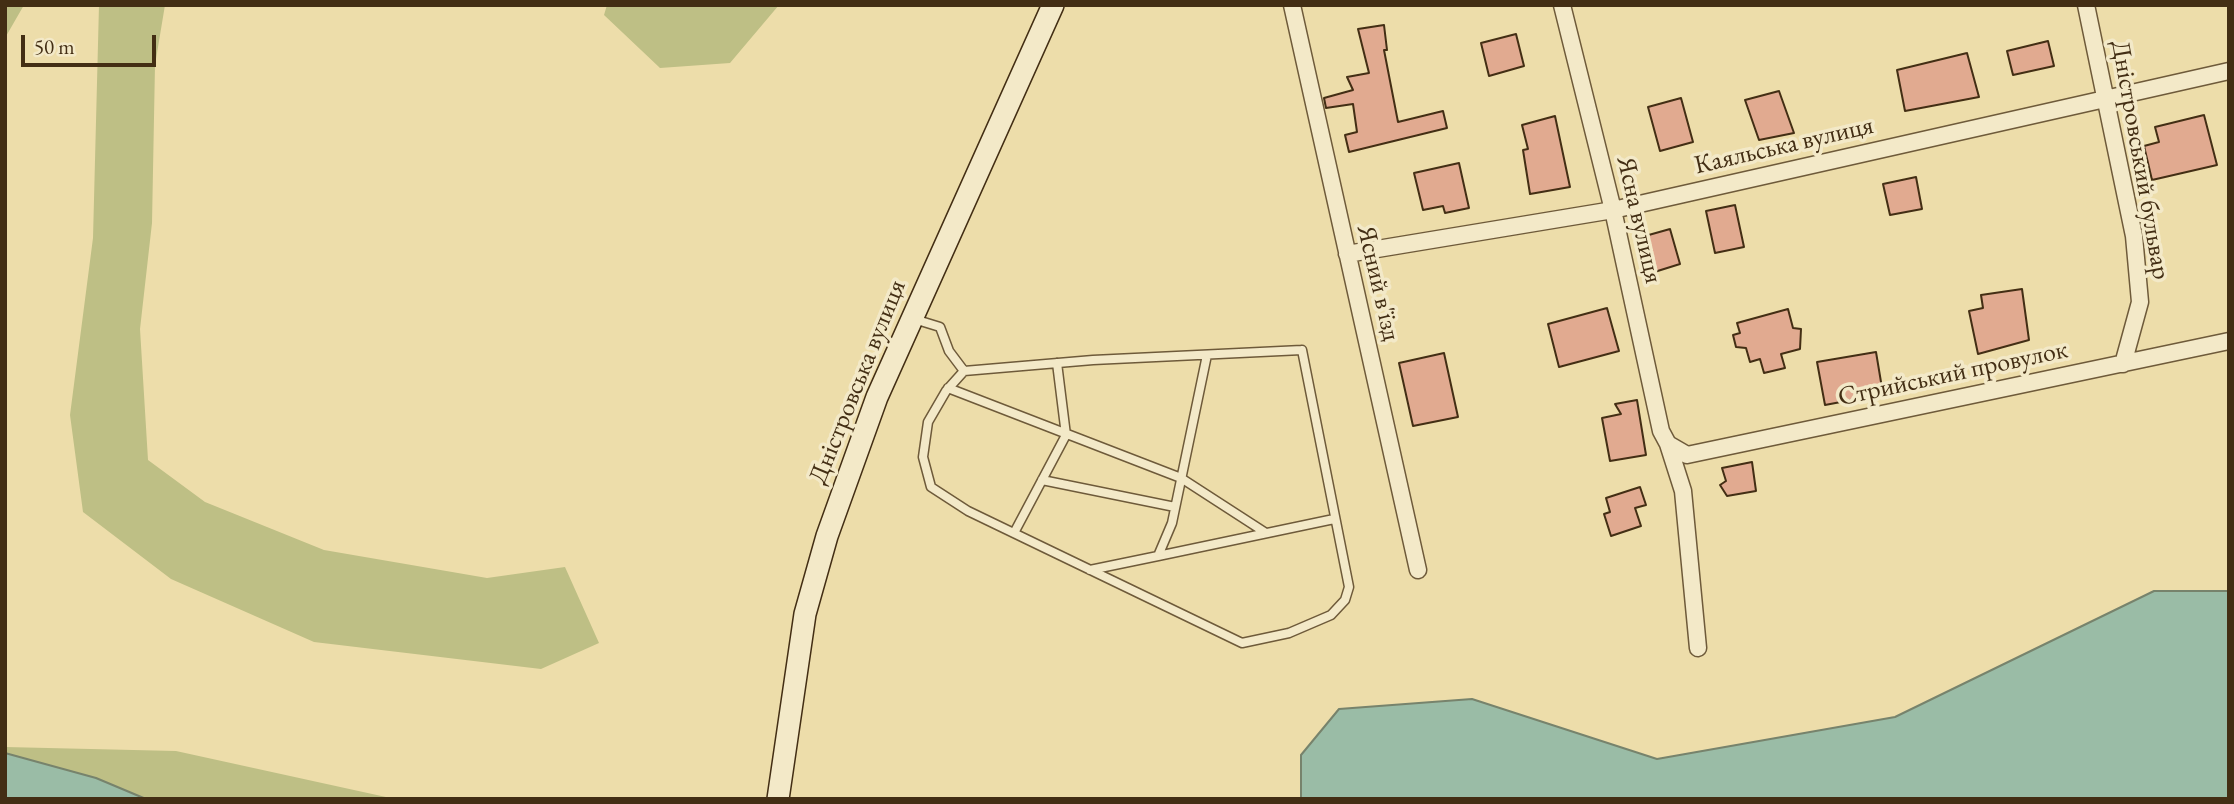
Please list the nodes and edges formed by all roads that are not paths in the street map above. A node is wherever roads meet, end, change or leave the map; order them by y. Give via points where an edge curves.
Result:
1 (1053, 5) edge
2 (1292, 5) edge
3 (1562, 5) edge
4 (2086, 5) edge
5 (2229, 71) edge
6 (2107, 97) junction
7 (1613, 210) junction
8 (1347, 254) junction
9 (913, 318) junction
10 (2229, 341) edge
11 (1207, 355) junction
12 (1057, 363) junction
13 (2123, 364) junction
14 (964, 371) junction
15 (948, 388) junction
16 (1066, 435) junction
17 (1668, 444) junction
18 (1181, 478) junction
19 (1042, 480) junction
20 (1175, 507) junction
21 (1334, 519) junction
22 (1266, 533) junction
23 (1014, 534) junction
24 (1158, 555) junction
25 (1089, 570) junction
26 (1418, 570) dead end
27 (1698, 648) dead end
28 (778, 799) edge

1 - 9 street, Дністровська вулиця
2 - 8 street, Ясний в'їзд
3 - 7 street, Ясна вулиця
4 - 6 street, Дністровський бульвар
5 - 6 street, Каяльська вулиця
6 - 7 street, Каяльська вулиця
6 - 13 street, Дністровський бульвар via 2134,236 2140,302
7 - 8 street, Каяльська вулиця
7 - 17 street, Ясна вулиця via 1661,431
8 - 26 street, Ясний в'їзд
9 - 14 lane via 940,327 949,351
9 - 28 street, Дністровська вулиця via 877,397 827,536 805,614
10 - 13 street, Стрийський провулок
11 - 12 lane
11 - 18 lane
11 - 21 lane via 1302,349
12 - 14 lane
12 - 16 lane
13 - 17 street, Стрийський провулок via 1686,455
14 - 15 lane
15 - 16 lane
15 - 23 lane via 928,422 923,457 931,487
16 - 18 lane
16 - 19 lane
17 - 27 street, Ясна вулиця via 1683,491
18 - 20 lane
18 - 22 lane
19 - 20 lane
19 - 23 lane
20 - 24 lane
21 - 22 lane
21 - 25 lane via 1349,587 1345,600 1331,615 1289,633 1242,643
22 - 24 lane
23 - 25 lane
24 - 25 lane

